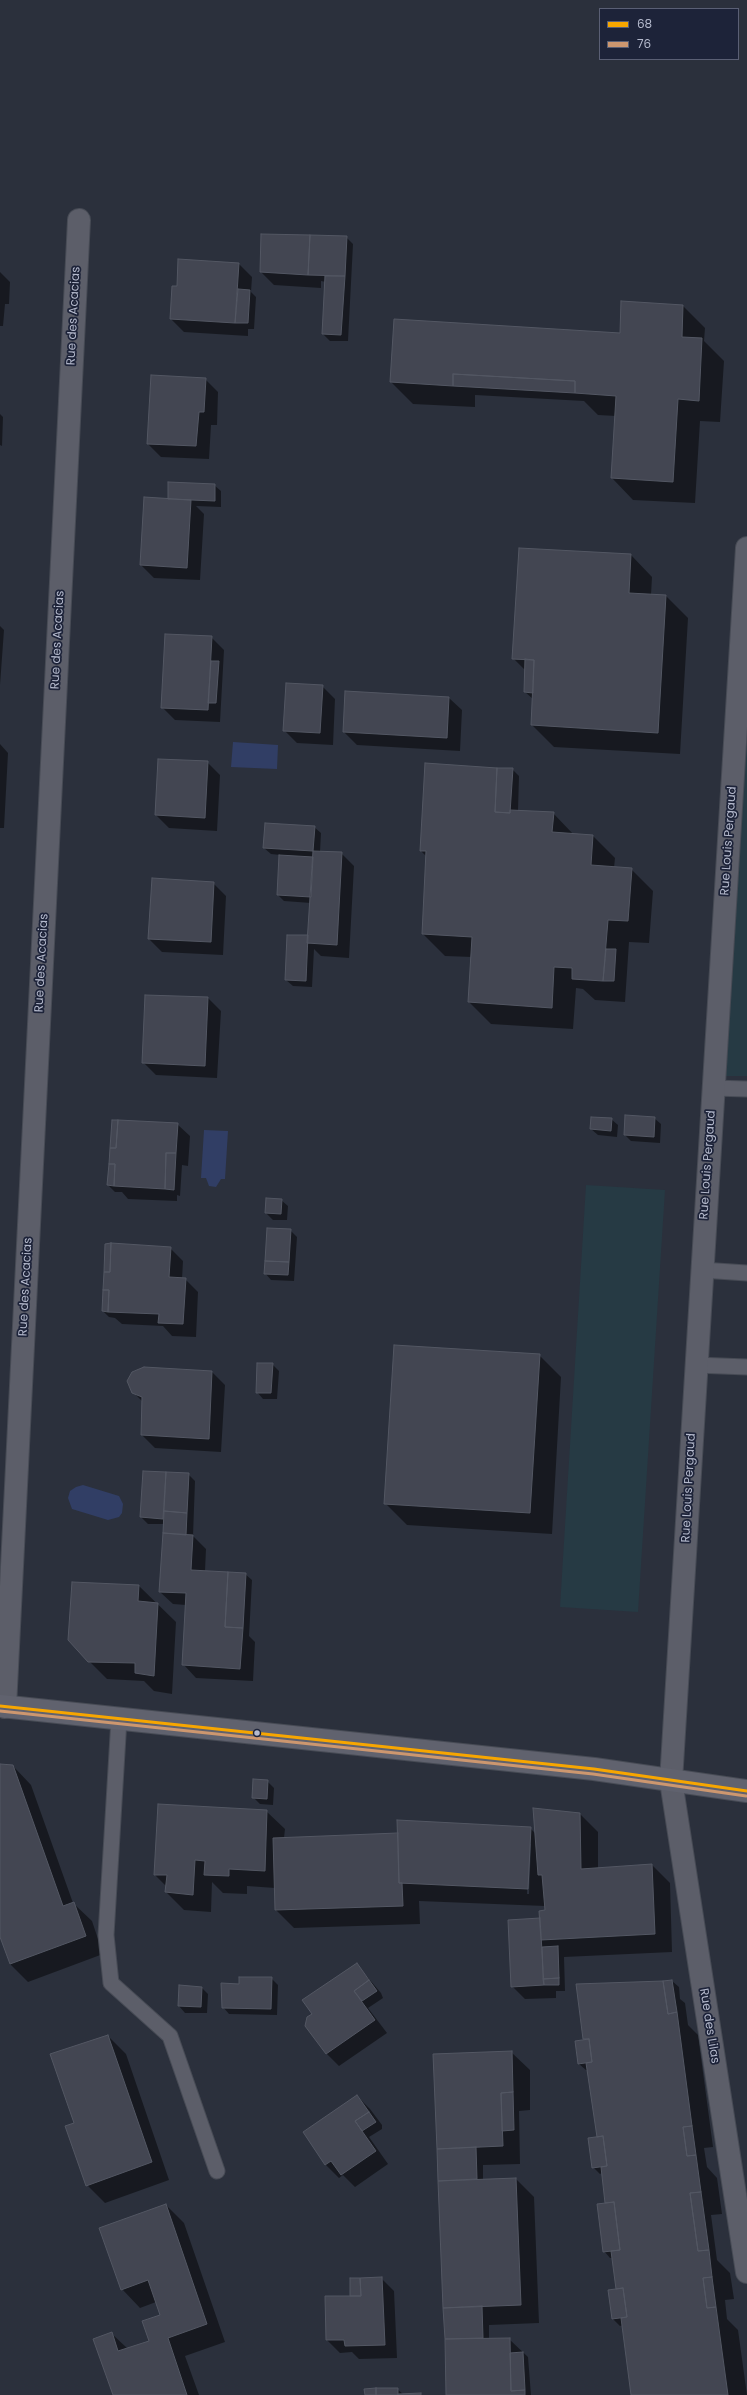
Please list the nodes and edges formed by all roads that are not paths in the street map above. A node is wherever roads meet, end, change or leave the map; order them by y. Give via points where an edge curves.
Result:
1 (80, 220) dead end
2 (747, 548) edge
3 (713, 1088) junction
4 (747, 1090) edge
5 (702, 1270) junction
6 (747, 1273) edge
7 (696, 1364) junction
8 (747, 1367) edge
9 (2, 1706) edge
10 (119, 1719) junction
11 (672, 1781) junction
12 (747, 1791) edge
13 (217, 2170) dead end
14 (747, 2272) edge

1 - 9 street, Rue des Acacias
2 - 3 street, Rue Louis Pergaud
3 - 4 lane
3 - 5 street, Rue Louis Pergaud
5 - 6 lane
5 - 7 street, Rue Louis Pergaud
7 - 8 lane
7 - 11 street, Rue Louis Pergaud
9 - 10 street
10 - 11 street via 594,1770
10 - 13 lane via 106,1935 111,1983 170,2036
11 - 12 street
11 - 14 street, Rue des Lilas

